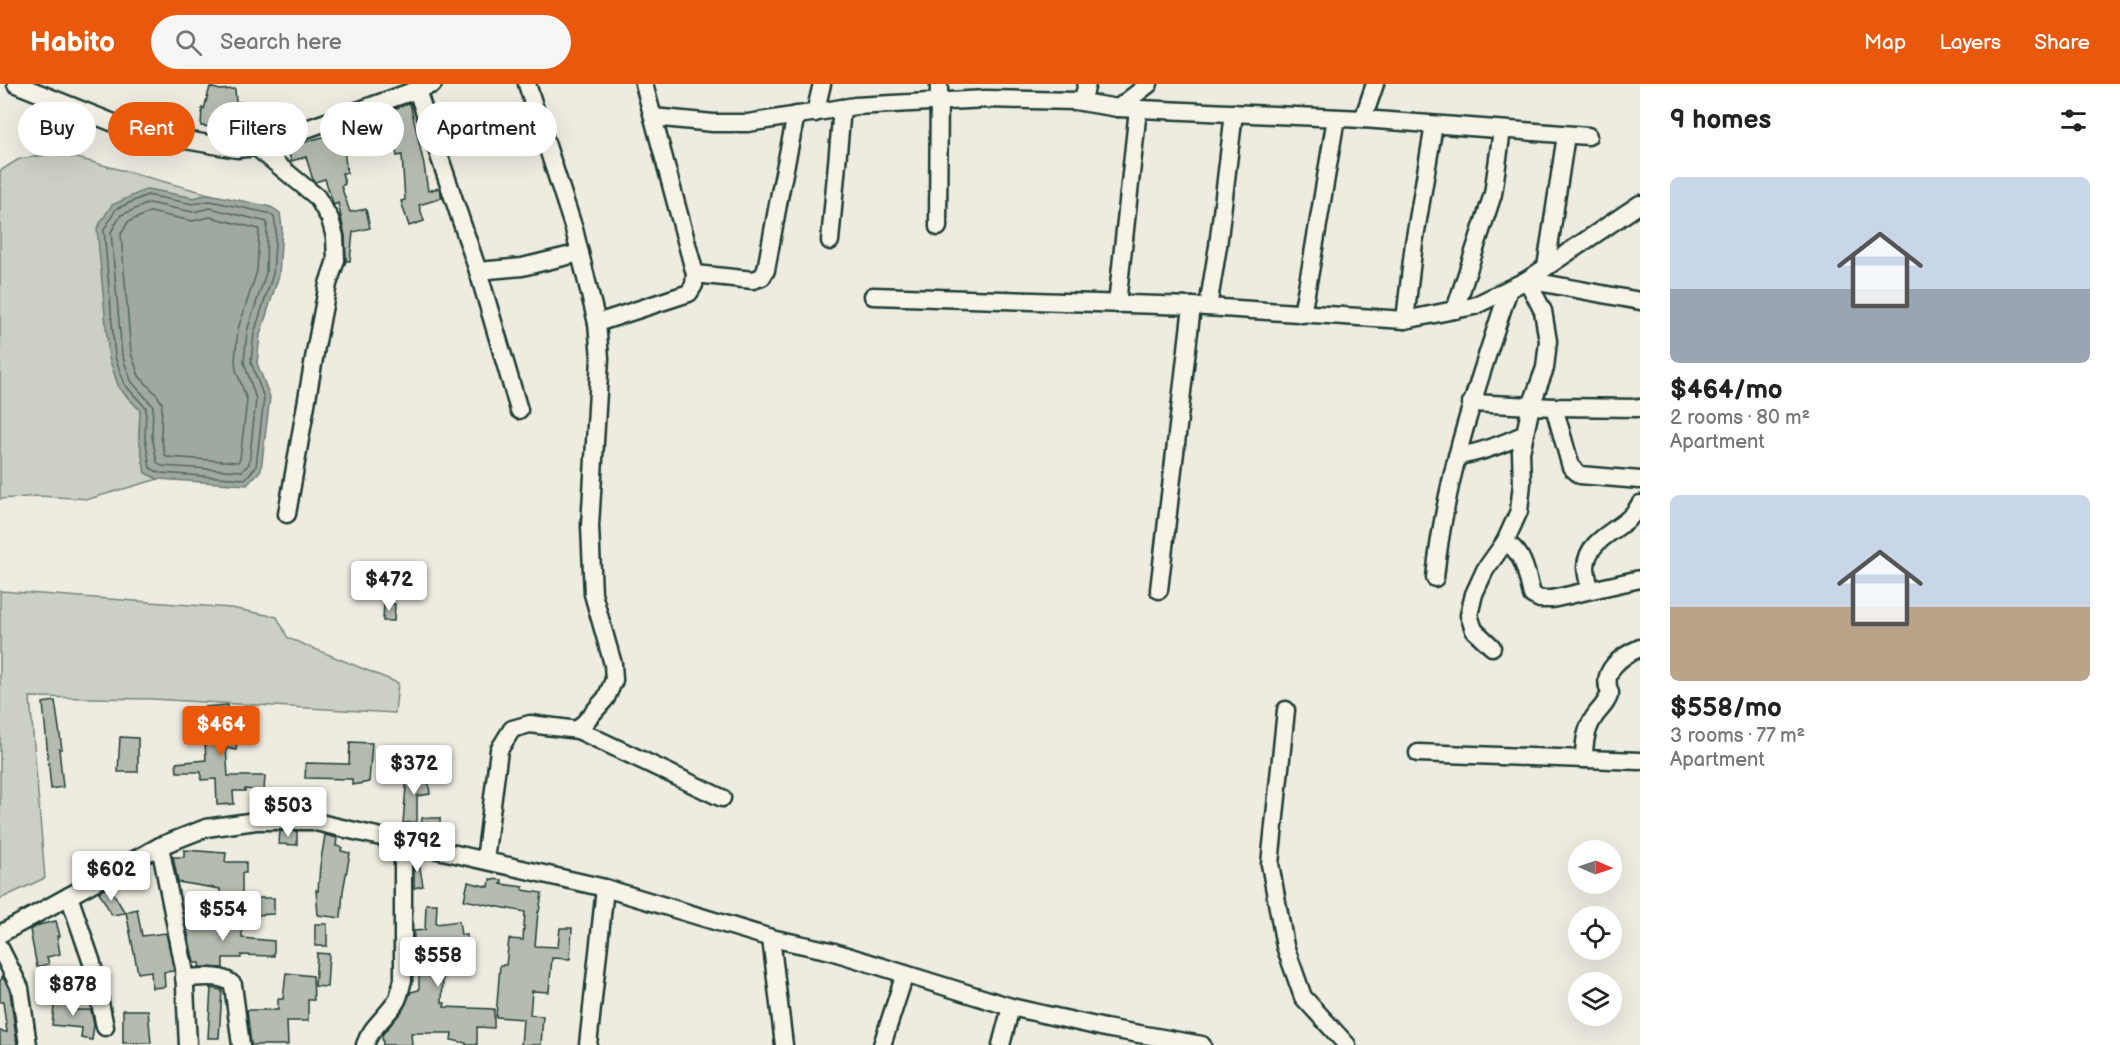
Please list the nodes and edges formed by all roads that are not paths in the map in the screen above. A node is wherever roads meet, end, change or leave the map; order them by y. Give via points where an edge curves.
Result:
1 (16, 84) edge
2 (526, 84) edge
3 (644, 84) edge
4 (822, 84) edge
5 (1086, 84) edge
6 (1149, 84) edge
7 (1375, 84) edge
8 (425, 87) edge
9 (938, 92) edge
10 (1082, 102) junction
11 (843, 108) junction
12 (1118, 108) junction
13 (1138, 109) junction
14 (815, 113) junction
15 (1234, 113) junction
16 (796, 116) junction
17 (653, 117) junction
18 (1336, 118) junction
19 (1363, 119) junction
20 (1434, 124) junction
21 (308, 129) edge
22 (1502, 130) junction
23 (1566, 135) junction
24 (1588, 136) dead end
25 (207, 144) edge
26 (267, 156) edge
27 (1640, 204) edge
28 (938, 227) dead end
29 (830, 241) dead end
30 (580, 253) junction
31 (1546, 267) junction
32 (478, 271) junction
33 (695, 274) junction
34 (1527, 280) junction
35 (1509, 290) junction
36 (873, 296) dead end
37 (1640, 302) edge
38 (1117, 304) junction
39 (1200, 306) junction
40 (1455, 310) junction
41 (1302, 314) junction
42 (1405, 320) junction
43 (597, 323) junction
44 (1471, 403) junction
45 (1531, 406) junction
46 (1554, 407) junction
47 (1640, 408) edge
48 (519, 410) dead end
49 (1525, 434) junction
50 (1457, 456) junction
51 (1640, 480) edge
52 (1640, 504) edge
53 (287, 514) dead end
54 (1505, 542) junction
55 (1435, 578) dead end
56 (1640, 579) edge
57 (1159, 590) dead end
58 (1590, 590) junction
59 (1492, 647) dead end
60 (1640, 648) edge
61 (1286, 710) dead end
62 (578, 730) junction
63 (1418, 753) dead end
64 (1584, 759) junction
65 (1640, 761) edge
66 (722, 798) dead end
67 (403, 840) junction
68 (160, 846) junction
69 (485, 860) junction
70 (605, 888) junction
71 (69, 896) junction
72 (0, 934) edge
73 (771, 938) junction
74 (0, 948) edge
75 (905, 974) junction
76 (184, 978) junction
77 (1011, 1007) junction
78 (105, 1027) dead end
79 (28, 1045) edge
80 (188, 1045) edge
81 (242, 1045) edge
82 (365, 1045) edge
83 (588, 1045) edge
84 (784, 1045) edge
85 (882, 1045) edge
86 (1000, 1045) edge
87 (1202, 1045) edge
88 (1347, 1045) edge

1 - 25 street via 134,131
2 - 30 street
3 - 17 street
4 - 14 street
5 - 10 street
6 - 12 street
7 - 19 street
8 - 21 street
8 - 32 street
9 - 10 street via 986,99
9 - 11 street
9 - 28 street
10 - 12 street
11 - 14 street
11 - 29 street
12 - 13 street
13 - 15 street
13 - 38 street
14 - 16 street
15 - 18 street
15 - 39 street via 1218,246
16 - 17 street via 748,123
16 - 33 street via 762,278
17 - 33 street
18 - 19 street
18 - 41 street
19 - 20 street
20 - 22 street
20 - 42 street
22 - 23 street
22 - 40 street via 1492,194
23 - 24 street
23 - 31 street
26 - 53 street via 317,197 335,237 336,260 328,284
27 - 31 street
30 - 32 street via 522,267
30 - 43 street
31 - 34 street
32 - 48 street
33 - 43 street via 689,293
34 - 35 street
34 - 37 street
34 - 45 street via 1543,311 1548,341 1545,368
35 - 40 street
35 - 44 street
36 - 38 street
38 - 39 street
39 - 41 street
39 - 57 street
40 - 42 street
41 - 42 street
43 - 62 street via 600,358 590,526 593,594 614,680 606,698
44 - 45 street
44 - 50 street
45 - 46 street
45 - 49 street
46 - 47 street
46 - 51 street via 1571,467 1580,475
49 - 50 street via 1499,446
49 - 54 street via 1519,511
50 - 55 street via 1440,530
52 - 58 street via 1628,521 1596,542 1588,554
54 - 58 street via 1520,554 1532,595 1552,599
54 - 59 street via 1485,570 1469,615 1474,630
56 - 58 street
60 - 64 street via 1608,672 1606,684 1610,693 1588,727
61 - 88 street via 1270,864 1285,946 1303,997
62 - 66 street
62 - 69 street via 530,724 513,729 498,750
63 - 64 street
64 - 65 street
67 - 68 street via 311,821 256,820 206,828
67 - 69 street
67 - 82 street via 403,980 397,1000
68 - 71 street
68 - 76 street
69 - 70 street
70 - 73 street
70 - 83 street
71 - 72 street
71 - 78 street via 92,963
73 - 75 street via 831,951
73 - 84 street
74 - 79 street via 20,988
75 - 77 street
75 - 85 street
76 - 80 street
76 - 81 street via 222,978 233,985
77 - 86 street
77 - 87 street

